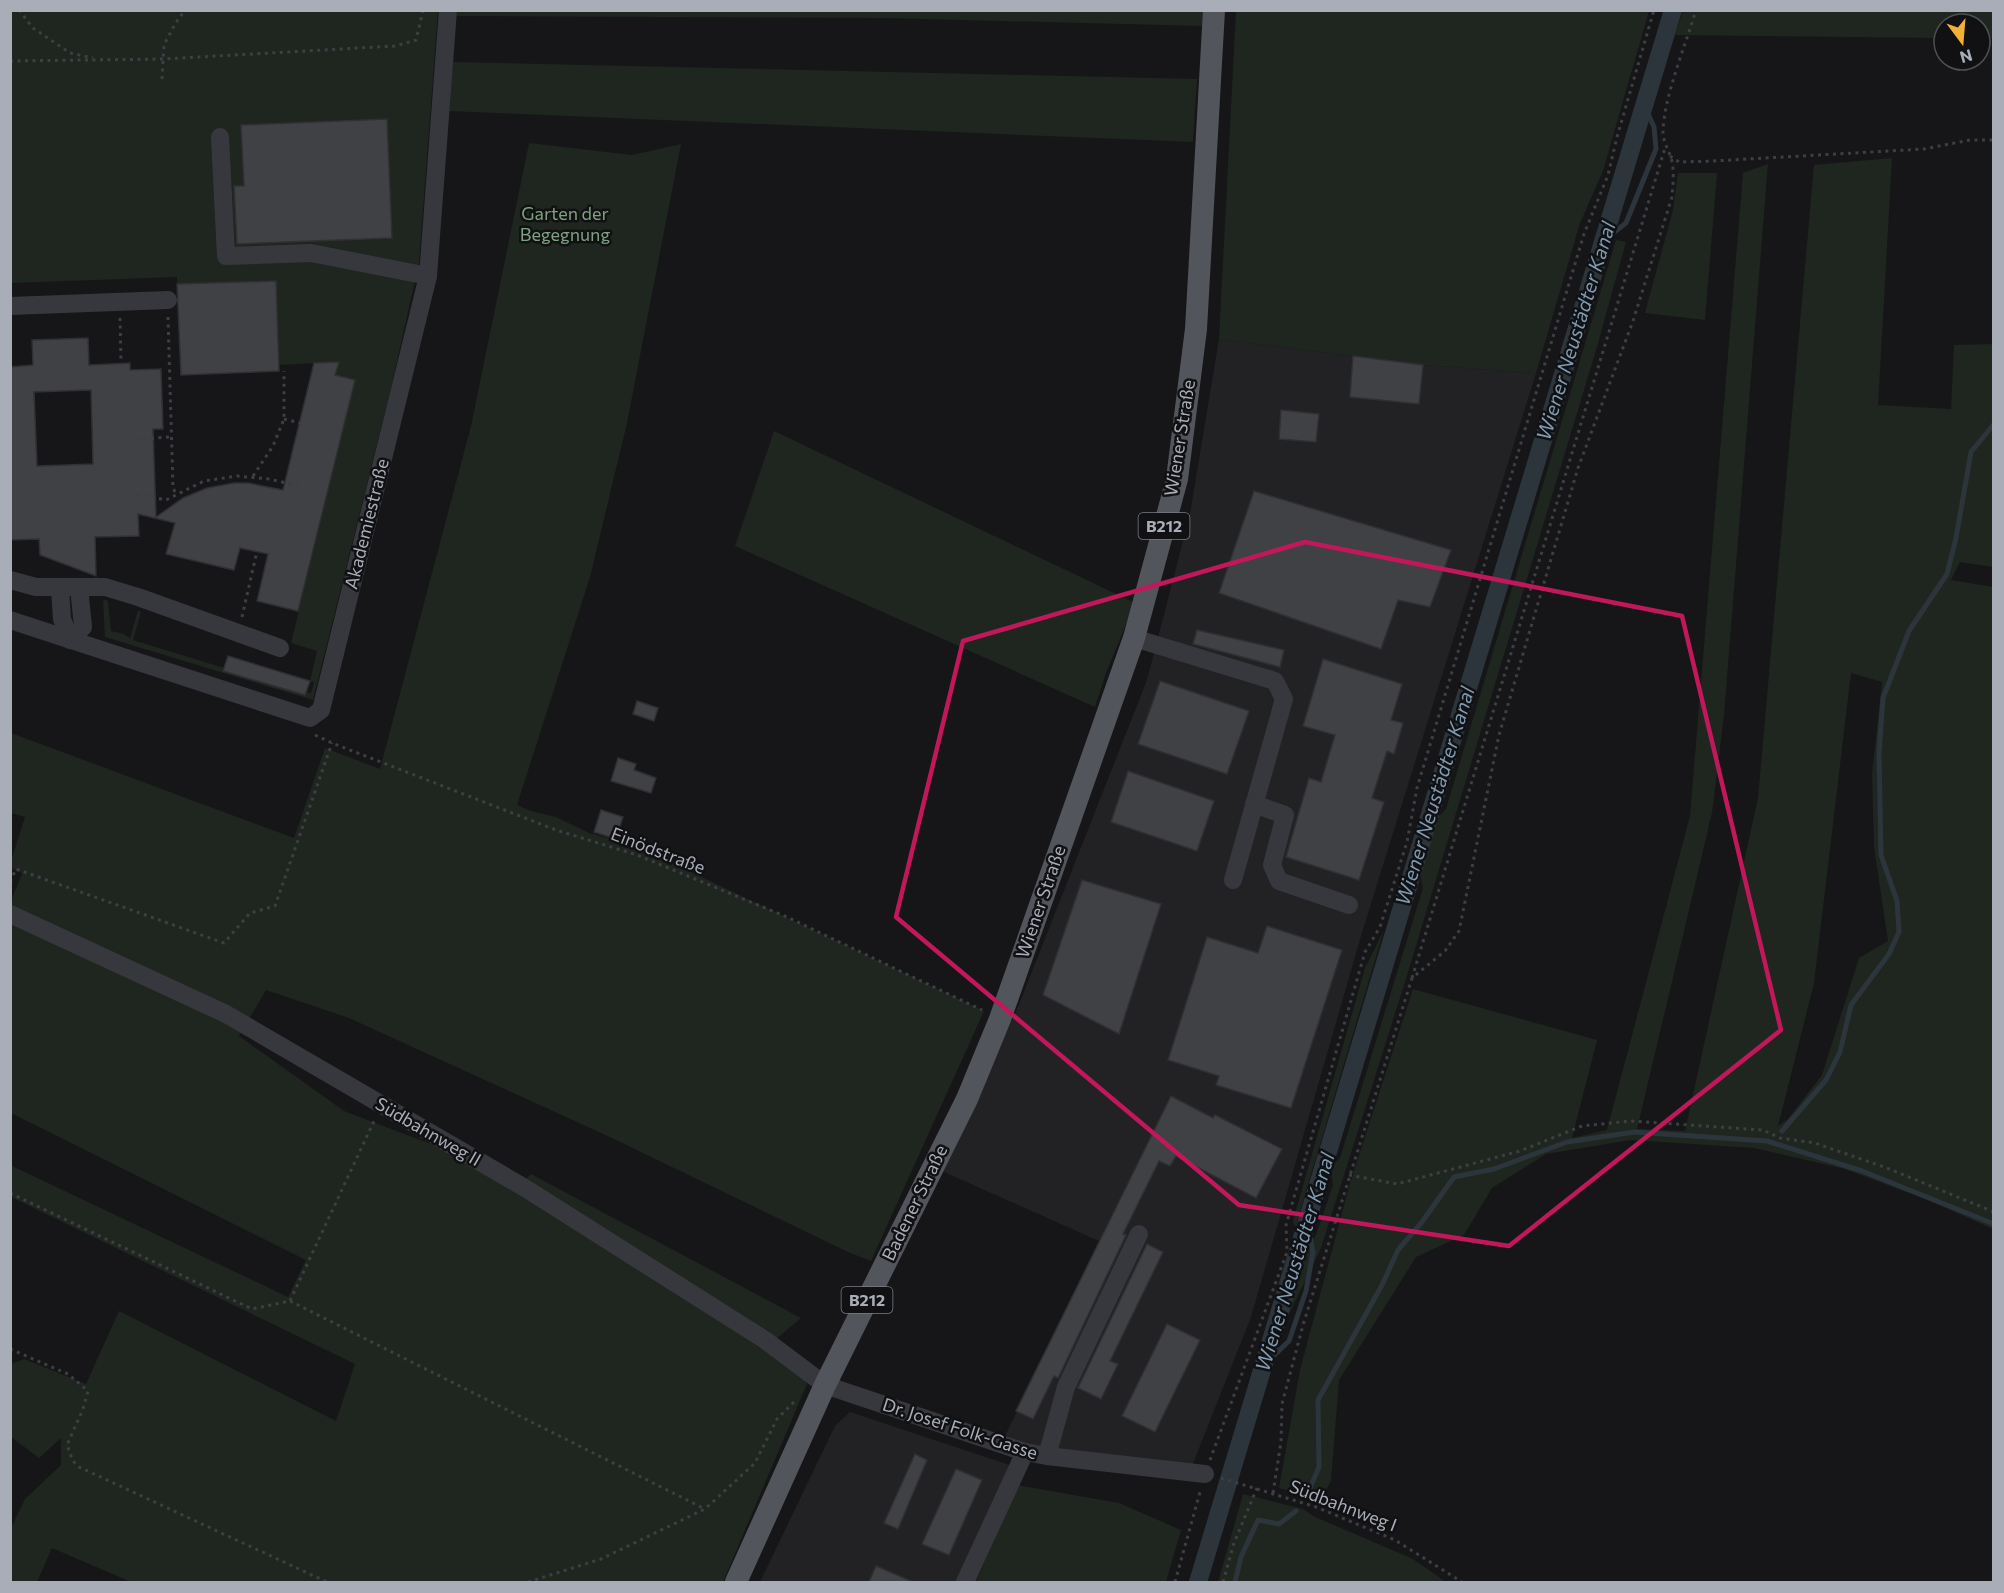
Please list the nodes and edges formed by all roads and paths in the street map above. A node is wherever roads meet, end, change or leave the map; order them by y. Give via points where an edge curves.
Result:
1 (19, 10) edge
2 (185, 10) edge
3 (423, 10) edge
4 (448, 10) edge
5 (1214, 10) edge
6 (1654, 10) edge
7 (1696, 10) edge
8 (163, 59) junction
9 (99, 60) junction
10 (10, 61) edge
11 (162, 79) dead end
12 (220, 137) dead end
13 (1994, 140) edge
14 (1665, 148) junction
15 (1670, 156) junction
16 (428, 276) junction
17 (168, 300) joint
18 (119, 302) junction
19 (10, 306) edge
20 (122, 363) dead end
21 (284, 371) dead end
22 (284, 419) junction
23 (300, 423) dead end
24 (171, 437) junction
25 (136, 439) dead end
26 (253, 476) junction
27 (299, 486) dead end
28 (137, 494) dead end
29 (176, 494) junction
30 (257, 552) dead end
31 (10, 580) edge
32 (79, 587) junction
33 (60, 588) junction
34 (10, 620) edge
35 (238, 633) junction
36 (1134, 638) junction
37 (70, 640) junction
38 (280, 648) dead end
39 (310, 718) junction
40 (332, 743) junction
41 (1254, 804) junction
42 (1233, 880) dead end
43 (10, 882) edge
44 (1349, 905) dead end
45 (10, 914) edge
46 (1412, 978) junction
47 (1000, 1018) junction
48 (381, 1105) junction
49 (1349, 1175) junction
50 (10, 1193) edge
51 (1994, 1212) edge
52 (1139, 1234) dead end
53 (291, 1301) junction
54 (10, 1349) edge
55 (825, 1385) junction
56 (796, 1400) dead end
57 (1025, 1452) junction
58 (1047, 1456) junction
59 (1205, 1474) junction
60 (1257, 1488) junction
61 (1273, 1493) junction
62 (705, 1509) junction
63 (327, 1582) edge
64 (528, 1582) edge
65 (735, 1582) edge
66 (965, 1582) edge
67 (1175, 1582) edge
68 (1223, 1582) edge
69 (1462, 1582) edge

1 - 9 path via 33,28 70,53
2 - 8 path via 164,45
3 - 8 path via 416,40 395,46
4 - 16 street, Akademiestraße
5 - 36 main road, Wiener Straße / B212 via 1195,340 1177,479
6 - 59 path via 1608,175 1584,234 1417,788 1407,843 1380,927 1365,952 1286,1225 1287,1252
7 - 14 path via 1670,94 1663,132
8 - 9 path
8 - 11 path
9 - 10 path
12 - 16 street via 225,256 311,253
13 - 15 path via 1970,140 1924,149 1679,162
14 - 15 path
14 - 46 path
15 - 46 path via 1672,197 1633,321 1578,468 1499,735 1459,931 1445,951
16 - 39 street, Akademiestraße via 321,710
17 - 18 street
17 - 24 path
18 - 19 street
18 - 20 path
21 - 22 path
22 - 23 path
22 - 26 path via 273,446
24 - 25 path
24 - 29 path
26 - 27 path
26 - 29 path via 213,479
28 - 29 path via 166,500
30 - 35 path
31 - 33 street
32 - 33 street
32 - 35 street via 105,587
32 - 37 street via 82,627
33 - 37 street via 62,619
34 - 37 street
35 - 38 street
36 - 41 street via 1275,681 1284,699
36 - 47 main road, Wiener Straße / B212
37 - 39 street
39 - 40 path, Einödstraße via 311,733
40 - 43 path via 275,906 250,913 224,943 16,869
40 - 47 path, Einödstraße via 555,830 637,855 787,917
41 - 42 street
41 - 44 street via 1285,815 1272,865 1279,881
45 - 48 street, Südbahnweg II via 226,1014
46 - 49 path
47 - 55 main road, Badener Straße / B212 via 967,1099
48 - 53 path
48 - 55 street, Südbahnweg II via 535,1194 765,1340
49 - 51 path via 1397,1184 1520,1151 1582,1126 1630,1121 1763,1130 1780,1138 1815,1143
49 - 61 path via 1282,1404
50 - 53 path via 252,1310
52 - 58 street via 1066,1387
53 - 62 path
54 - 63 path via 68,1374 88,1391 67,1445 79,1467
55 - 57 street, Dr. Josef Folk-Gasse
55 - 65 main road, Badener Straße / B212
56 - 62 path via 777,1419 755,1463
57 - 58 street, Dr. Josef Folk-Gasse
57 - 66 street
58 - 59 street, Dr. Josef Folk-Gasse
59 - 60 path, Südbahnweg I
59 - 67 path
60 - 61 path, Südbahnweg I
60 - 68 path
61 - 69 path, Südbahnweg I via 1395,1540
62 - 64 path via 601,1558

